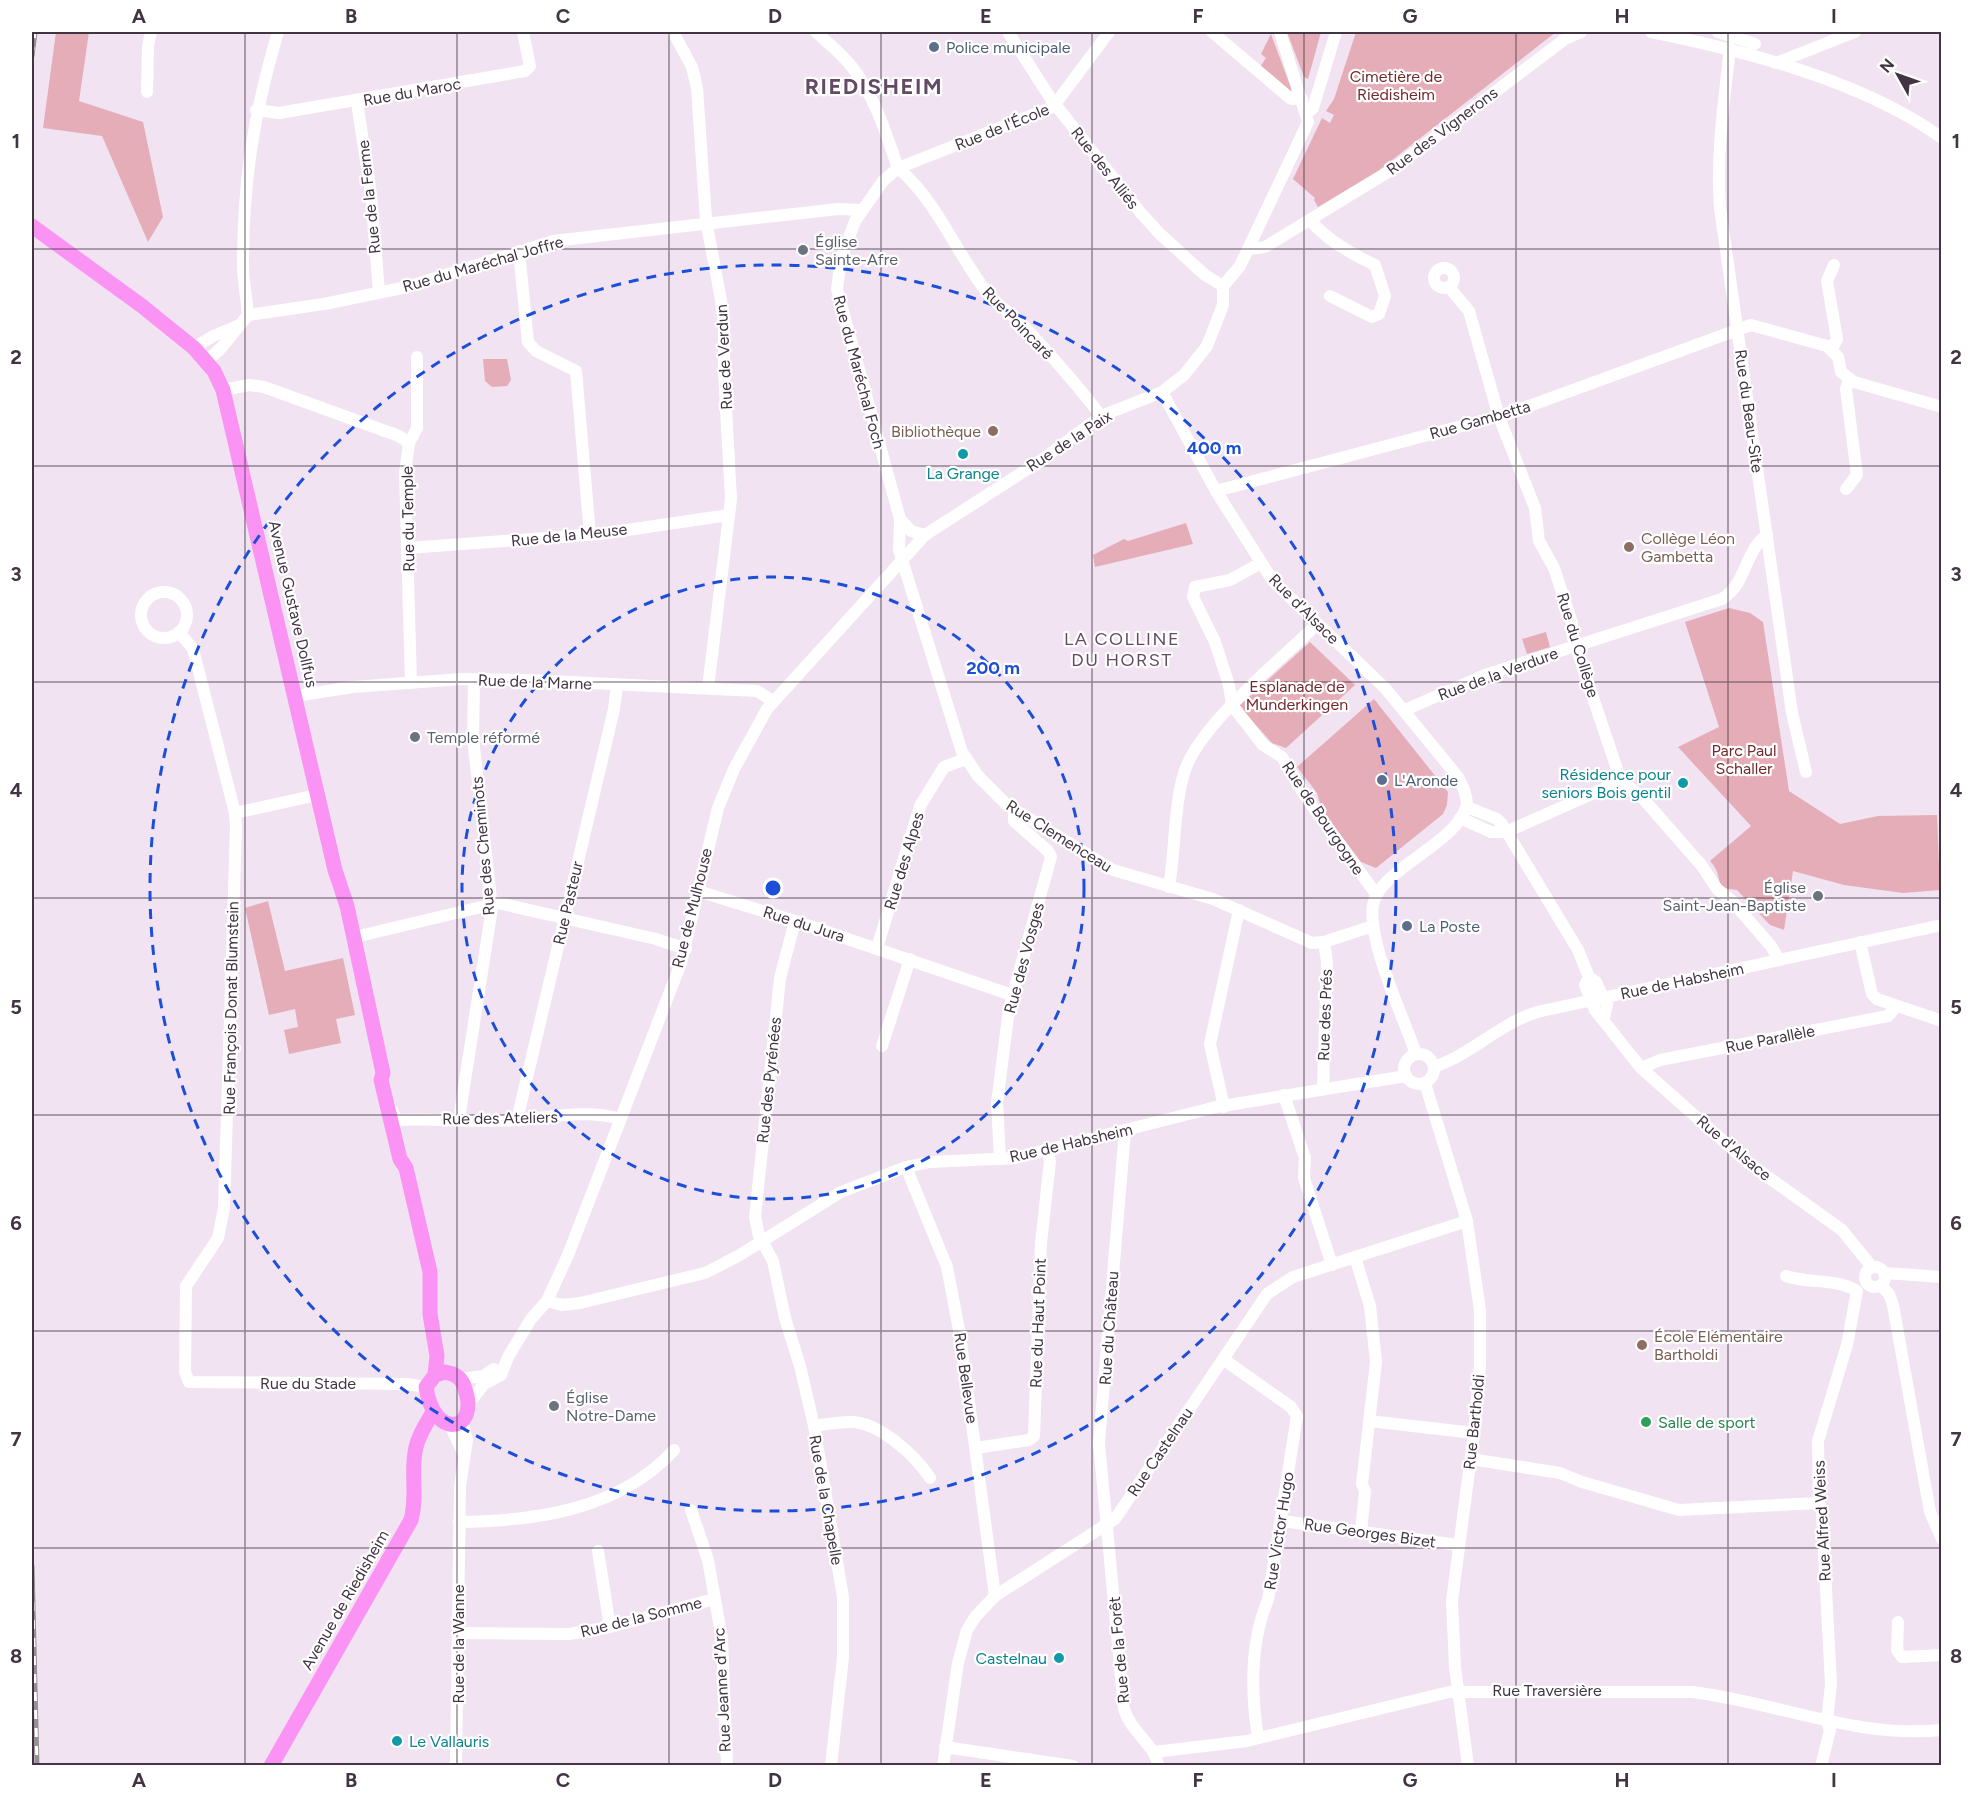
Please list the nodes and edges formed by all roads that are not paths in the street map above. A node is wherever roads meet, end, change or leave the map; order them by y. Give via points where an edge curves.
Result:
1 (151, 32) edge
2 (279, 32) edge
3 (523, 32) edge
4 (673, 32) edge
5 (816, 32) edge
6 (1008, 32) edge
7 (1109, 32) edge
8 (1212, 32) edge
9 (1280, 32) edge
10 (1336, 32) edge
11 (1581, 32) edge
12 (1652, 32) edge
13 (1718, 32) edge
14 (1856, 32) edge
15 (1571, 34) edge
16 (1755, 44) dead end
17 (1730, 48) junction
18 (1775, 63) junction
19 (147, 92) dead end
20 (1302, 99) junction
21 (357, 102) junction
22 (1056, 104) junction
23 (256, 110) junction
24 (1306, 113) junction
25 (1941, 138) edge
26 (898, 168) junction
27 (862, 210) junction
28 (1310, 220) junction
29 (708, 225) junction
30 (32, 227) edge
31 (1248, 249) junction
32 (519, 251) junction
33 (1834, 265) dead end
34 (1223, 286) junction
35 (1449, 287) dead end
36 (379, 292) junction
37 (1330, 296) dead end
38 (244, 320) junction
39 (1738, 330) junction
40 (194, 348) junction
41 (1832, 349) junction
42 (417, 357) dead end
43 (207, 361) junction
44 (1850, 380) junction
45 (223, 390) junction
46 (1162, 392) junction
47 (1940, 403) edge
48 (1101, 416) junction
49 (1499, 417) junction
50 (409, 443) junction
51 (1846, 489) dead end
52 (1216, 491) junction
53 (729, 515) junction
54 (900, 519) junction
55 (925, 534) junction
56 (590, 535) junction
57 (1767, 535) junction
58 (408, 548) junction
59 (902, 559) junction
60 (1261, 563) junction
61 (1317, 624) junction
62 (179, 632) dead end
63 (1575, 646) junction
64 (474, 680) junction
65 (411, 682) junction
66 (617, 686) junction
67 (1229, 686) junction
68 (708, 688) junction
69 (1246, 692) junction
70 (295, 696) junction
71 (773, 700) junction
72 (1232, 705) junction
73 (1405, 710) junction
74 (966, 759) junction
75 (1806, 772) dead end
76 (1621, 781) junction
77 (317, 795) junction
78 (1014, 810) junction
79 (1463, 812) junction
80 (235, 813) junction
81 (1506, 832) junction
82 (1169, 887) junction
83 (698, 891) junction
84 (1374, 891) junction
85 (491, 904) junction
86 (1239, 910) junction
87 (565, 917) junction
88 (795, 921) junction
89 (1941, 925) edge
90 (1370, 927) junction
91 (355, 937) junction
92 (1324, 942) junction
93 (1860, 942) junction
94 (878, 948) junction
95 (686, 949) junction
96 (910, 959) junction
97 (1779, 960) junction
98 (1012, 995) junction
99 (1597, 999) junction
100 (1896, 1007) junction
101 (1941, 1021) edge
102 (882, 1046) dead end
103 (1416, 1054) junction
104 (1434, 1067) junction
105 (1641, 1068) junction
106 (383, 1073) junction
107 (1406, 1076) junction
108 (1425, 1083) junction
109 (1323, 1088) junction
110 (1284, 1095) junction
111 (388, 1106) junction
112 (1224, 1107) junction
113 (459, 1119) junction
114 (620, 1119) junction
115 (401, 1120) junction
116 (517, 1120) junction
117 (1125, 1131) junction
118 (1048, 1150) junction
119 (1000, 1159) junction
120 (906, 1167) junction
121 (406, 1168) junction
122 (1467, 1221) junction
123 (761, 1241) junction
124 (1355, 1257) junction
125 (1332, 1265) junction
126 (1872, 1267) junction
127 (1786, 1276) dead end
128 (1941, 1277) edge
129 (1883, 1279) junction
130 (1862, 1287) junction
131 (547, 1301) junction
132 (435, 1334) junction
133 (508, 1357) junction
134 (1223, 1359) junction
135 (457, 1376) junction
136 (430, 1381) junction
137 (189, 1382) joint
138 (469, 1403) junction
139 (447, 1420) junction
140 (1370, 1421) junction
141 (814, 1426) junction
142 (1474, 1433) junction
143 (976, 1448) junction
144 (674, 1450) dead end
145 (1471, 1459) junction
146 (930, 1478) dead end
147 (1819, 1503) junction
148 (691, 1510) dead end
149 (1281, 1521) junction
150 (459, 1522) junction
151 (1108, 1524) junction
152 (1361, 1532) junction
153 (1941, 1539) edge
154 (1458, 1545) junction
155 (598, 1551) dead end
156 (995, 1596) junction
157 (714, 1599) junction
158 (1898, 1622) dead end
159 (610, 1627) junction
160 (460, 1633) junction
161 (1941, 1655) edge
162 (1457, 1691) junction
163 (1827, 1721) junction
164 (1941, 1730) edge
165 (1258, 1738) junction
166 (945, 1747) junction
167 (1154, 1752) junction
168 (271, 1766) edge
169 (456, 1766) edge
170 (727, 1766) edge
171 (831, 1766) edge
172 (943, 1766) edge
173 (1073, 1766) edge
174 (1158, 1766) edge
175 (1468, 1766) edge
176 (1821, 1766) edge

1 - 19 street
2 - 23 street
3 - 21 street, Rue du Maroc via 530,66 525,71
4 - 29 street, Rue de Verdun via 692,67 697,88
5 - 26 street via 861,80
6 - 22 street, Rue des Alliés
7 - 22 street, Rue de l'École
8 - 20 street via 1291,99
9 - 20 street
10 - 24 street, Rue de la Paix via 1313,108
11 - 15 street, Rue des Vignerons
12 - 17 street
13 - 16 street
14 - 18 street
15 - 28 street, Rue des Vignerons via 1393,169
17 - 18 street
17 - 39 street, Rue du Beau-Site via 1718,172
18 - 25 street via 1874,99
20 - 24 street
21 - 23 street, Rue du Maroc via 279,113
21 - 36 street, Rue de la Ferme via 371,194
22 - 26 street, Rue de l'École
22 - 34 street, Rue des Alliés via 1160,234
23 - 38 street via 246,180
24 - 31 street, Rue de la Paix via 1308,122
26 - 27 street, Rue du Maréchal Foch
26 - 48 street, Rue Poincaré via 911,178 985,291 1073,380
27 - 29 street, Rue du Maréchal Joffre via 838,209
27 - 54 street, Rue du Maréchal Foch via 851,229 842,259 838,300
28 - 31 street via 1265,247
28 - 37 street via 1320,233 1347,252 1375,265 1385,301 1379,314 1372,317
29 - 32 street, Rue du Maréchal Joffre via 553,241
29 - 53 street, Rue de Verdun via 722,300
30 - 40 main road, Avenue Gustave Dollfus
31 - 34 street, Rue de la Paix via 1237,271
32 - 36 street, Rue du Maréchal Joffre
32 - 56 street via 528,342 536,351 576,371
33 - 41 street via 1827,281 1837,339
34 - 46 street, Rue de la Paix via 1223,305 1204,352 1195,365
35 - 49 street, Rue du Collège via 1469,311
36 - 38 street, Rue du Maréchal Joffre
38 - 40 street, Rue du Maréchal Joffre
38 - 43 street
39 - 41 street, Rue Gambetta via 1762,326
39 - 49 street, Rue Gambetta
39 - 57 street, Rue du Beau-Site
40 - 43 main road, Avenue Gustave Dollfus
41 - 44 street via 1841,372
42 - 50 street, Rue du Temple via 417,428
43 - 45 main road, Avenue Gustave Dollfus
44 - 47 street
44 - 51 street via 1846,389 1857,475
45 - 50 street via 249,385 264,387 388,431
45 - 70 main road, Avenue Gustave Dollfus
46 - 48 street, Rue de la Paix
46 - 52 street, Rue d'Alsace
48 - 55 street, Rue de la Paix via 1043,459
49 - 52 street, Rue Gambetta
49 - 63 street, Rue du Collège via 1535,508 1539,541 1554,568 1572,623
50 - 58 street, Rue du Temple via 405,473
52 - 60 street, Rue d'Alsace
53 - 56 street, Rue de la Meuse
53 - 68 street, Rue de Verdun
54 - 55 street via 911,531
54 - 59 street, Rue du Maréchal Foch
55 - 59 street, Rue de la Paix
56 - 58 street, Rue de la Meuse
57 - 63 street, Rue de la Verdure via 1759,541 1729,595
57 - 75 street, Rue du Beau-Site via 1792,713
58 - 65 street, Rue du Temple
59 - 71 street, Rue de Mulhouse
59 - 74 street, Rue Clemenceau
60 - 61 street, Rue d'Alsace via 1280,590
60 - 67 street, Rue de Bourgogne via 1230,580 1201,584 1192,591
61 - 69 street
61 - 73 street, Rue d'Alsace
62 - 80 street, Rue François Donat Blumstein via 193,649
63 - 73 street, Rue de la Verdure via 1485,675
63 - 76 street, Rue du Collège
64 - 65 street, Rue de la Marne
64 - 66 street, Rue de la Marne
64 - 85 street, Rue des Cheminots via 473,738
65 - 70 street, Rue de la Marne
66 - 68 street, Rue de la Marne
66 - 87 street, Rue Pasteur
67 - 69 street
67 - 72 street, Rue de Bourgogne
68 - 71 street, Rue de la Marne via 757,691
69 - 72 street
70 - 77 main road, Avenue Gustave Dollfus
71 - 83 street, Rue de Mulhouse via 730,778 713,824
72 - 82 street via 1197,743 1183,776
72 - 84 street, Rue de Bourgogne via 1263,745 1282,757 1307,799
73 - 79 street, Rue d'Alsace via 1458,777 1464,788
74 - 78 street, Rue Clemenceau via 984,783
74 - 94 street, Rue des Alpes via 944,767 920,806
76 - 81 street
76 - 97 street via 1640,795
77 - 80 street
77 - 91 main road, Avenue Gustave Dollfus
78 - 82 street, Rue Clemenceau via 1113,870
78 - 98 street, Rue des Vosges via 1014,821 1051,857
79 - 81 street via 1491,832
79 - 84 street
80 - 137 street, Rue François Donat Blumstein via 224,1208 218,1238 186,1286 185,1372
81 - 99 street via 1578,950 1589,977 1596,982
82 - 86 street, Rue Clemenceau
83 - 88 street, Rue du Jura
83 - 95 street, Rue de Mulhouse
84 - 90 street via 1364,910
85 - 87 street
85 - 91 street
85 - 113 street, Rue des Cheminots
86 - 92 street, Rue Clemenceau via 1299,939
86 - 112 street via 1210,1044
87 - 95 street
87 - 116 street, Rue Pasteur
88 - 94 street, Rue du Jura
88 - 123 street, Rue des Pyrénées via 780,978 755,1217
89 - 93 street, Rue de Habsheim
90 - 92 street, Rue Clemenceau
90 - 103 street
91 - 106 main road, Avenue Gustave Dollfus
92 - 109 street, Rue des Prés via 1327,962
93 - 97 street, Rue de Habsheim
93 - 100 street via 1872,994
94 - 96 street, Rue du Jura
95 - 114 street, Rue de Mulhouse
96 - 98 street, Rue du Jura
96 - 102 street
97 - 99 street, Rue de Habsheim
98 - 119 street, Rue des Vosges via 997,1103
99 - 104 street, Rue de Habsheim via 1521,1017 1467,1052
99 - 105 street, Rue d'Alsace via 1607,1005 1604,1018
100 - 101 street
100 - 105 street, Rue Parallèle via 1888,1016 1660,1060
103 - 104 street via 1429,1058
103 - 107 street via 1407,1061
104 - 108 street via 1432,1077
105 - 126 street, Rue d'Alsace via 1747,1162 1842,1230
106 - 111 main road, Avenue Gustave Dollfus via 381,1080
106 - 115 main road, Avenue Gustave Dollfus via 388,1077
107 - 108 street via 1416,1084
107 - 109 street, Rue de Habsheim
108 - 122 street, Rue Bartholdi
109 - 110 street, Rue de Habsheim
110 - 112 street, Rue de Habsheim
110 - 125 street via 1305,1158 1304,1178
111 - 115 street
111 - 121 main road, Avenue Gustave Dollfus via 400,1159
112 - 117 street, Rue de Habsheim
113 - 115 street, Rue des Ateliers
113 - 116 street, Rue des Ateliers
114 - 116 street, Rue des Ateliers via 561,1116
114 - 131 street, Rue de Mulhouse
115 - 121 main road, Avenue Gustave Dollfus via 408,1157
117 - 118 street, Rue de Habsheim
117 - 151 street, Rue du Château via 1099,1443
118 - 119 street, Rue de Habsheim
118 - 143 street, Rue du Haut Point via 1034,1436
119 - 120 street, Rue de Habsheim
120 - 123 street, Rue de Habsheim via 842,1192
120 - 143 street, Rue Bellevue via 947,1267
121 - 132 main road, Avenue Gustave Dollfus via 430,1272 430,1314
122 - 124 street, Rue Castelnau
122 - 142 street, Rue Bartholdi via 1480,1310
123 - 131 street, Rue de Habsheim via 718,1268 674,1282 574,1304
123 - 141 street, Rue de la Chapelle via 773,1262
124 - 125 street, Rue Castelnau
124 - 140 street via 1370,1305 1375,1339
125 - 134 street, Rue Castelnau via 1273,1288
126 - 129 street via 1878,1267
126 - 130 street, Rue Alfred Weiss
127 - 130 street
128 - 129 street
129 - 130 street via 1876,1287
129 - 153 street via 1893,1305 1930,1512
130 - 147 street, Rue Alfred Weiss via 1818,1441
131 - 133 street, Rue de Mulhouse
132 - 135 main road, Avenue Gustave Dollfus
132 - 136 main road, Avenue Gustave Dollfus
133 - 135 street, Rue de Mulhouse via 483,1376
133 - 138 street, Rue de Mulhouse via 501,1375 484,1384
134 - 149 street, Rue Victor Hugo via 1292,1407 1297,1416
134 - 151 street, Rue Castelnau via 1121,1512
135 - 136 main road via 445,1372
135 - 138 main road, Avenue Gustave Dollfus
136 - 137 street, Rue du Stade
136 - 139 main road, Avenue Gustave Dollfus
138 - 139 main road, Avenue de Riedisheim via 467,1415
139 - 150 street, Rue de la Wanne via 464,1455
139 - 168 main road, Avenue de Riedisheim via 417,1442 416,1499 411,1520
140 - 142 street
140 - 152 street
141 - 146 street via 862,1424 896,1442
141 - 171 street, Rue de la Chapelle via 843,1597 843,1657
142 - 145 street, Rue Bartholdi
143 - 156 street, Rue Bellevue
144 - 150 street via 657,1469 605,1498 550,1516
145 - 147 street via 1560,1473 1679,1510
145 - 154 street, Rue Bartholdi
147 - 163 street, Rue Alfred Weiss via 1831,1684
148 - 157 street, Rue Jeanne d'Arc via 708,1560
149 - 152 street, Rue Georges Bizet
149 - 165 street, Rue Victor Hugo via 1268,1600 1258,1623 1254,1686
150 - 160 street, Rue de la Wanne
151 - 156 street, Rue Castelnau
151 - 167 street, Rue de la Forêt via 1124,1709 1131,1727
152 - 154 street, Rue Georges Bizet
154 - 162 street, Rue Bartholdi via 1452,1601
155 - 159 street
156 - 166 street, Rue Castelnau via 967,1630 955,1677
157 - 159 street, Rue de la Somme
157 - 170 street, Rue Jeanne d'Arc via 722,1638
158 - 161 street via 1898,1650 1902,1657
159 - 160 street, Rue de la Somme via 569,1634
160 - 169 street, Rue de la Wanne
162 - 163 street, Rue Traversière via 1692,1692 1725,1696
162 - 165 street, Rue Traversière
162 - 175 street, Rue Bartholdi
163 - 164 street, Rue Traversière via 1876,1730
163 - 176 street, Rue Alfred Weiss via 1830,1730
165 - 167 street, Rue Traversière
166 - 172 street, Rue Castelnau
166 - 173 street
167 - 174 street, Rue de la Forêt

